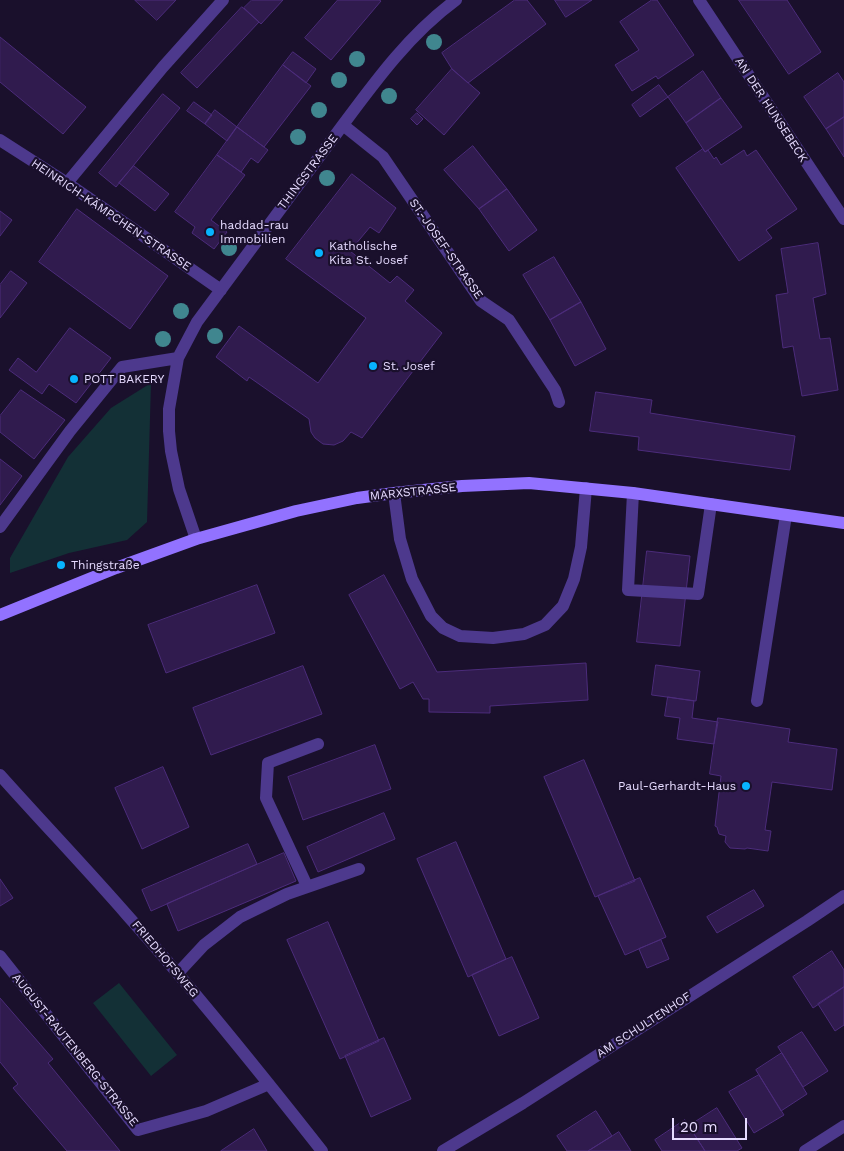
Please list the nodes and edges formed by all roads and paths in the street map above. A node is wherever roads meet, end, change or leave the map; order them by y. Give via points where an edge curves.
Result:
1 (223, 0) edge
2 (456, 0) edge
3 (699, 0) edge
4 (343, 125) junction
5 (0, 140) edge
6 (67, 184) junction
7 (844, 218) edge
8 (221, 290) junction
9 (178, 358) junction
10 (559, 402) dead end
11 (586, 488) junction
12 (394, 493) junction
13 (633, 493) junction
14 (711, 504) junction
15 (786, 515) junction
16 (844, 523) edge
17 (0, 527) edge
18 (196, 539) junction
19 (0, 615) edge
20 (757, 701) dead end
21 (318, 744) dead end
22 (0, 775) edge
23 (359, 869) dead end
24 (307, 886) junction
25 (844, 896) edge
26 (0, 956) edge
27 (178, 973) junction
28 (269, 1084) junction
29 (844, 1126) edge
30 (322, 1151) edge
31 (443, 1151) edge
32 (805, 1151) edge

1 - 6 street
2 - 4 street, THINGSTRASSE via 423,27 402,50
3 - 7 street, AN DER HUNSEBECK
4 - 8 street, THINGSTRASSE
4 - 10 street, ST.-JOSEF-STRASSE via 382,157 481,301 509,320 555,390
5 - 6 street, HEINRICH-KÄMPCHEN-STRASSE
6 - 8 street, HEINRICH-KÄMPCHEN-STRASSE
8 - 9 street, THINGSTRASSE via 197,322
9 - 17 street via 122,366
9 - 18 street, THINGSTRASSE via 169,409 169,431 179,488
11 - 12 street, MARXSTRASSE via 529,483
11 - 12 street via 581,547 574,579 563,606 544,625 524,634 492,638 460,636 443,628 431,616 412,579 400,539
11 - 13 street, MARXSTRASSE
12 - 18 street, MARXSTRASSE via 296,510
13 - 14 street, MARXSTRASSE
13 - 14 street via 628,590 698,594
14 - 15 street, MARXSTRASSE
15 - 16 street, MARXSTRASSE
15 - 20 street
18 - 19 street, MARXSTRASSE
21 - 24 street via 268,764 266,798
22 - 27 street, FRIEDHOFSWEG
23 - 24 street
24 - 27 street via 240,917 204,945
25 - 31 street, AM SCHULTENHOF
26 - 28 street, AUGUST-RAUTENBERG-STRASSE via 138,1130 206,1111
27 - 28 street, FRIEDHOFSWEG
28 - 30 street, FRIEDHOFSWEG
29 - 32 street

